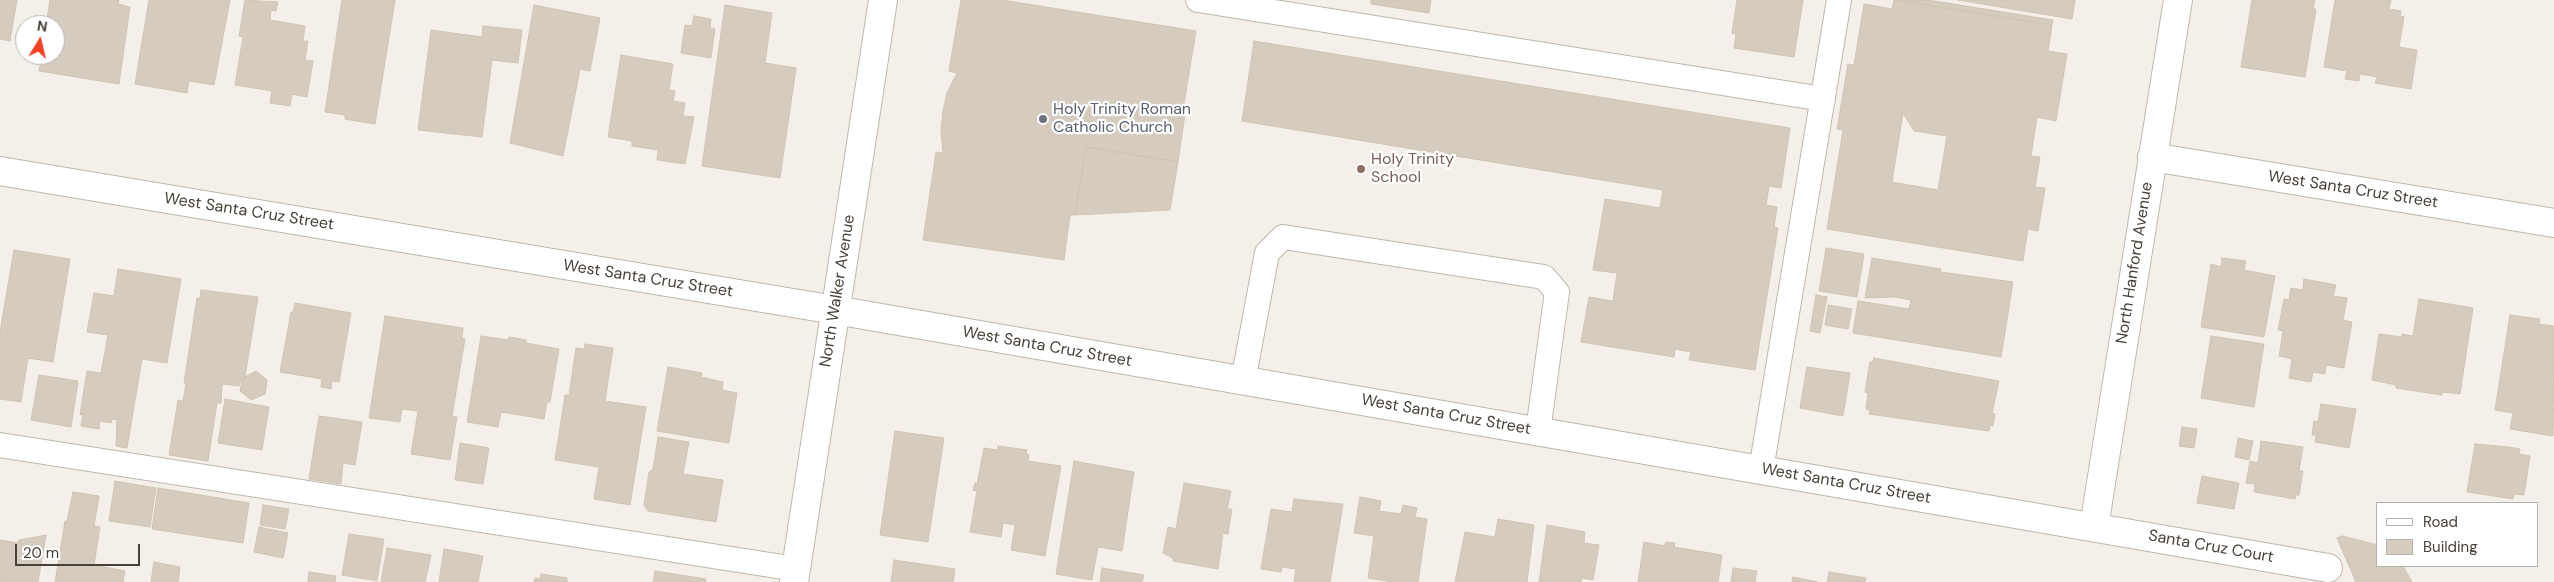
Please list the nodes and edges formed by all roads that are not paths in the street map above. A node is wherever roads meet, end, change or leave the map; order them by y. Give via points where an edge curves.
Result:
1 (883, 0) edge
2 (1198, 0) edge
3 (1839, 0) edge
4 (2178, 0) edge
5 (1823, 99) junction
6 (2152, 157) junction
7 (0, 171) edge
8 (2554, 223) edge
9 (835, 310) junction
10 (1244, 381) junction
11 (1538, 431) junction
12 (0, 445) edge
13 (1761, 470) junction
14 (2094, 526) junction
15 (2328, 568) dead end
16 (795, 575) edge

1 - 9 street, North Walker Avenue
2 - 5 lane
3 - 5 lane
4 - 6 street, North Hanford Avenue
5 - 13 lane
6 - 8 street, West Santa Cruz Street
6 - 14 street, North Hanford Avenue
7 - 9 street, West Santa Cruz Street
9 - 10 street, West Santa Cruz Street
9 - 16 street, North Walker Avenue
10 - 11 street, West Santa Cruz Street
10 - 11 lane via 1267,253 1283,237 1544,277 1556,292
11 - 13 street, West Santa Cruz Street
12 - 16 lane
13 - 14 street, West Santa Cruz Street
14 - 15 street, Santa Cruz Court

